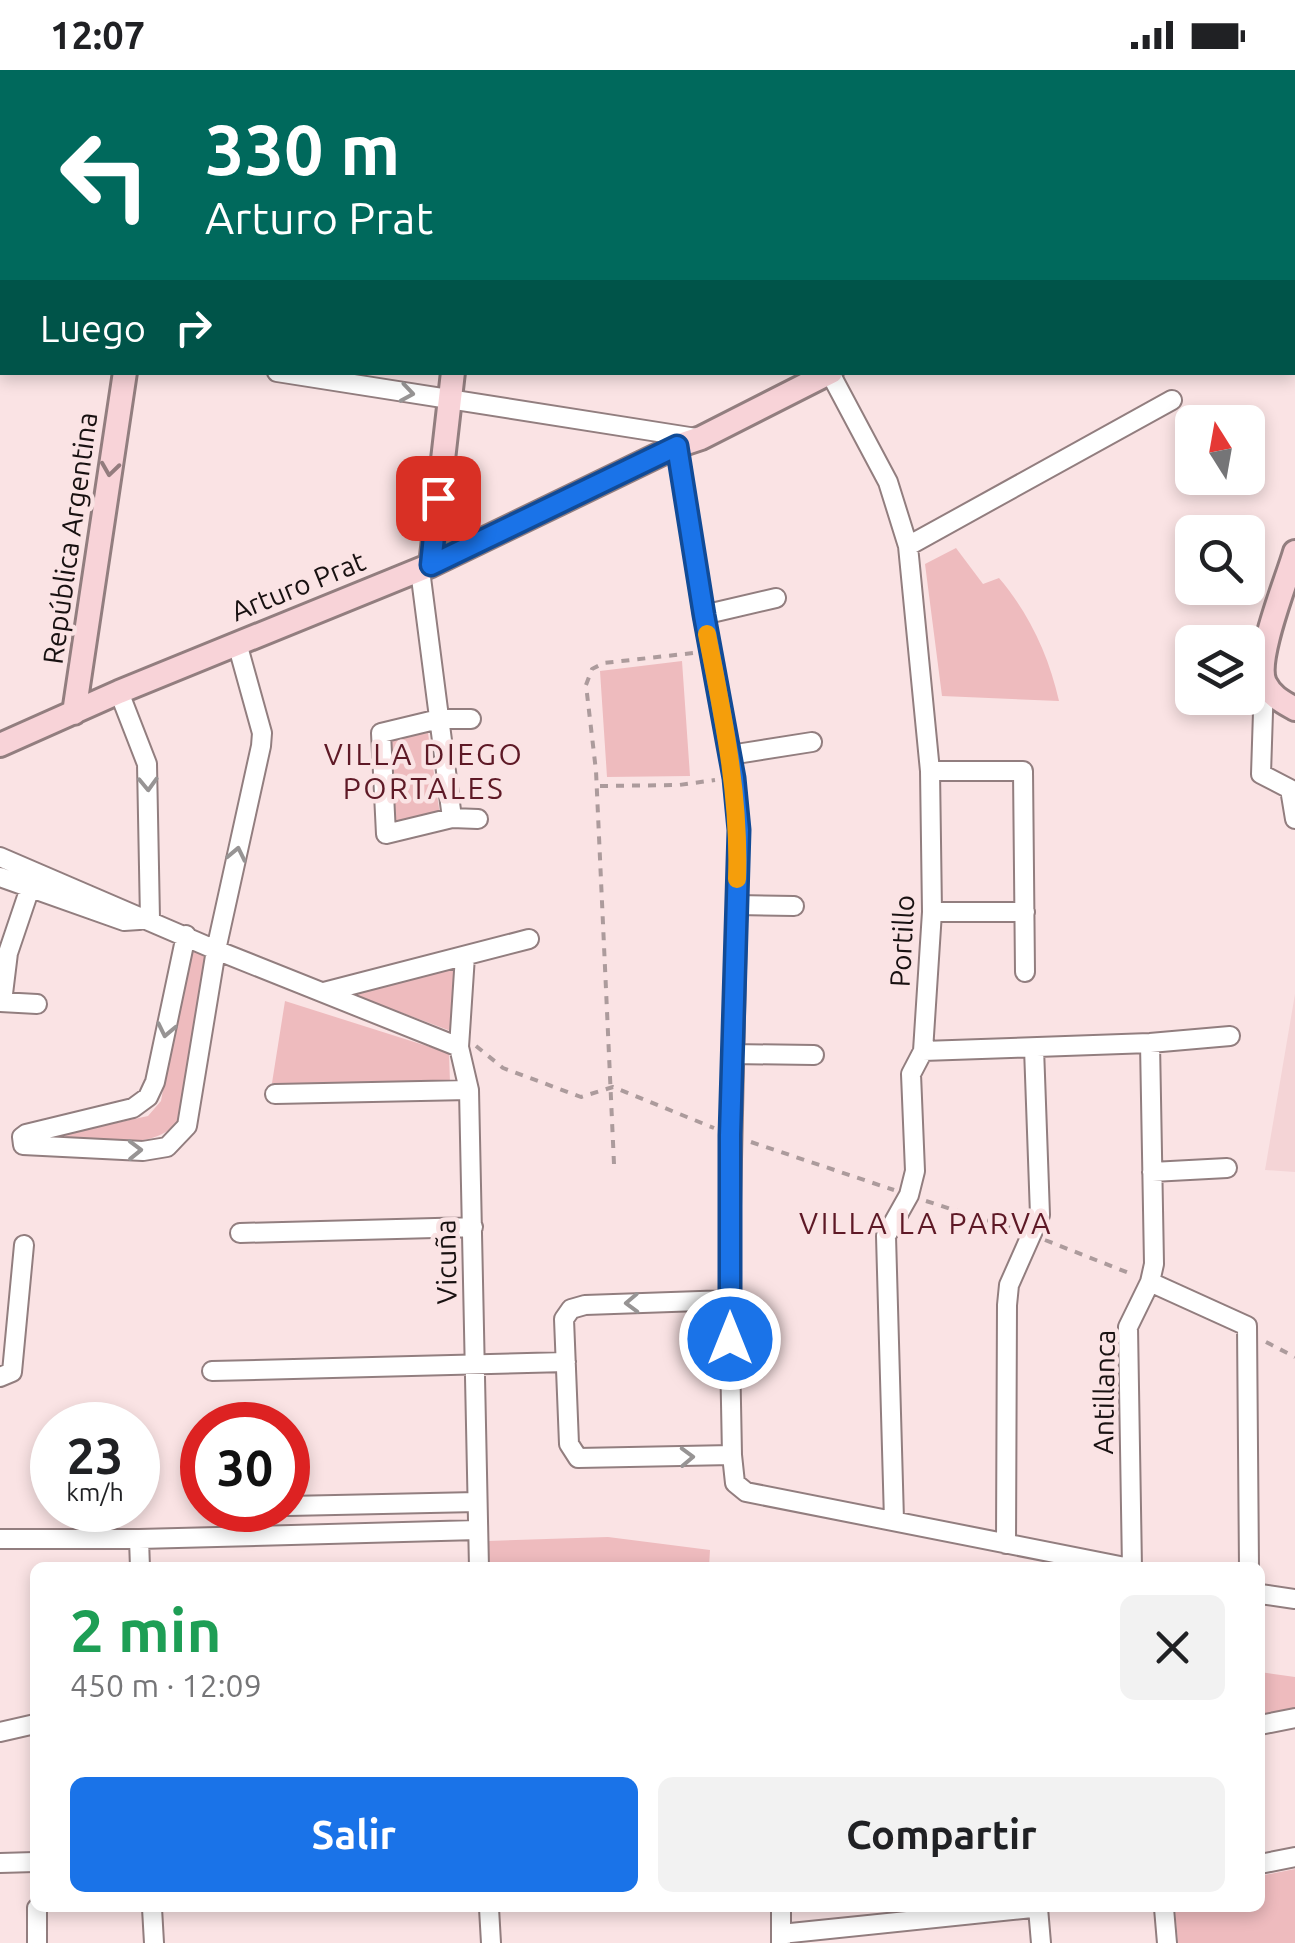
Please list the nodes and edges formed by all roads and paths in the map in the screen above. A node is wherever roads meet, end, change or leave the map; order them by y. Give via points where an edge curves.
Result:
1 (125, 375) edge
2 (295, 375) edge
3 (452, 375) edge
4 (823, 375) edge
5 (832, 375) edge
6 (793, 382) edge
7 (448, 399) junction
8 (1172, 400) dead end
9 (701, 438) junction
10 (677, 446) junction
11 (908, 546) junction
12 (1295, 552) edge
13 (425, 568) junction
14 (776, 598) dead end
15 (704, 615) junction
16 (237, 643) junction
17 (710, 651) junction
18 (1265, 651) edge
19 (1265, 683) edge
20 (120, 692) junction
21 (1295, 709) edge
22 (74, 713) junction
23 (1263, 715) edge
24 (439, 719) junction
25 (471, 719) dead end
26 (812, 742) dead end
27 (0, 745) edge
28 (730, 755) junction
29 (930, 771) junction
30 (734, 778) junction
31 (597, 786) junction
32 (452, 818) junction
33 (478, 819) dead end
34 (1295, 819) edge
35 (0, 857) edge
36 (0, 878) edge
37 (32, 880) junction
38 (737, 904) junction
39 (794, 906) dead end
40 (932, 912) junction
41 (1026, 912) junction
42 (150, 919) junction
43 (186, 935) junction
44 (529, 939) dead end
45 (216, 950) junction
46 (465, 956) junction
47 (1025, 972) dead end
48 (324, 992) junction
49 (1, 1002) edge
50 (36, 1004) dead end
51 (1230, 1036) dead end
52 (460, 1040) junction
53 (1150, 1042) junction
54 (1034, 1048) junction
55 (923, 1051) junction
56 (732, 1054) junction
57 (814, 1055) dead end
58 (612, 1087) junction
59 (469, 1090) junction
60 (274, 1094) dead end
61 (730, 1135) junction
62 (614, 1164) dead end
63 (1227, 1168) dead end
64 (1152, 1172) junction
65 (909, 1195) junction
66 (473, 1228) junction
67 (240, 1233) dead end
68 (1034, 1236) junction
69 (24, 1245) dead end
70 (1150, 1282) junction
71 (729, 1300) junction
72 (1246, 1326) junction
73 (1295, 1357) edge
74 (566, 1362) junction
75 (476, 1365) junction
76 (212, 1371) dead end
77 (2, 1377) edge
78 (732, 1455) junction
79 (477, 1502) junction
80 (310, 1506) edge
81 (894, 1520) junction
82 (478, 1530) junction
83 (0, 1538) edge
84 (139, 1539) junction
85 (1006, 1544) junction
86 (140, 1562) edge
87 (479, 1562) edge
88 (1100, 1562) edge
89 (1131, 1562) edge
90 (1249, 1562) edge
91 (1265, 1595) edge
92 (1295, 1599) edge
93 (1295, 1718) edge
94 (1265, 1724) edge
95 (30, 1725) edge
96 (0, 1732) edge
97 (1295, 1857) edge
98 (30, 1862) edge
99 (0, 1863) edge
100 (1265, 1863) edge
101 (37, 1912) edge
102 (152, 1912) edge
103 (489, 1912) edge
104 (781, 1912) edge
105 (1002, 1912) edge
106 (1036, 1912) edge
107 (1164, 1912) edge
108 (781, 1939) edge
109 (37, 1943) edge
110 (154, 1943) edge
111 (491, 1943) edge
112 (1041, 1943) edge
113 (1167, 1943) edge

1 -> 22 main road, República Argentina
2 -> 7 street
3 - 7 main road
4 - 6 main road, Arturo Prat
5 - 11 street, Portillo via 888,482
6 - 9 main road, Arturo Prat
7 - 9 street
7 - 13 main road
8 - 11 street
9 - 10 main road, Arturo Prat
10 - 13 main road, Arturo Prat
10 - 15 street
11 - 29 street, Portillo
12 - 18 main road
13 - 16 main road, Arturo Prat
13 - 24 street
14 - 15 street
15 - 17 street
16 - 20 main road, Arturo Prat
45 -> 16 street via 262,733
17 - 28 street
17 - 31 path via 592,669 586,684
19 - 21 main road
20 - 22 main road, Arturo Prat
20 -> 42 street via 147,764
22 - 27 main road, Arturo Prat
23 - 34 street via 1261,774 1290,789
24 - 25 street
24 - 32 street
24 - 32 street via 381,733 386,834
26 - 28 street
28 - 30 street
29 - 40 street, Portillo
29 - 41 street via 1024,771
30 - 31 path
30 - 38 street
31 - 58 path
32 - 33 street
35 - 37 street
36 - 37 street
37 - 42 street
37 - 49 street via 8,953
38 - 39 street
38 - 56 street
40 - 41 street
40 - 55 street, Portillo
41 - 47 street
42 - 43 street
43 - 45 street
43 -> 45 street via 148,1097 133,1108 26,1134 26,1148 143,1151 179,1138 187,1126
44 - 46 street
45 - 48 street
46 - 48 street
46 - 52 street, Vicuña
48 - 52 street
49 - 50 street
51 - 53 street
52 - 58 path via 504,1068 581,1096
52 - 59 street, Vicuña
53 - 54 street
53 - 64 street, Antillanca
54 - 55 street
54 - 68 street via 1040,1215
55 - 65 street, Portillo via 911,1074
56 - 57 street
56 - 61 street
58 - 61 path
58 - 62 path
59 - 60 street
59 - 66 street, Vicuña
61 - 65 path
61 - 71 street
63 - 64 street
64 - 70 street, Antillanca
65 - 68 path
65 - 81 street, Portillo via 886,1236
66 - 67 street
66 - 75 street, Vicuña
68 - 70 path
68 - 85 street via 1007,1305
69 - 77 street via 12,1372
70 - 72 street
70 - 89 street, Antillanca via 1128,1327
71 -> 74 street via 571,1309 564,1319
71 - 78 street
72 - 73 path
72 - 90 street
74 - 75 street
74 -> 78 street via 569,1444 578,1458
75 - 76 street
75 - 79 street, Vicuña
78 - 81 street via 733,1478 746,1492
79 - 80 street
79 - 82 street, Vicuña
81 - 85 street
82 - 84 street
82 - 87 street, Vicuña
83 - 84 street
84 - 86 street
85 - 88 street
91 - 92 street
93 - 94 street
95 - 96 street
97 - 100 street
98 - 99 street
101 - 109 street
102 - 110 street
103 - 111 street
104 - 108 street
105 - 108 street
106 - 112 street
107 - 113 street

